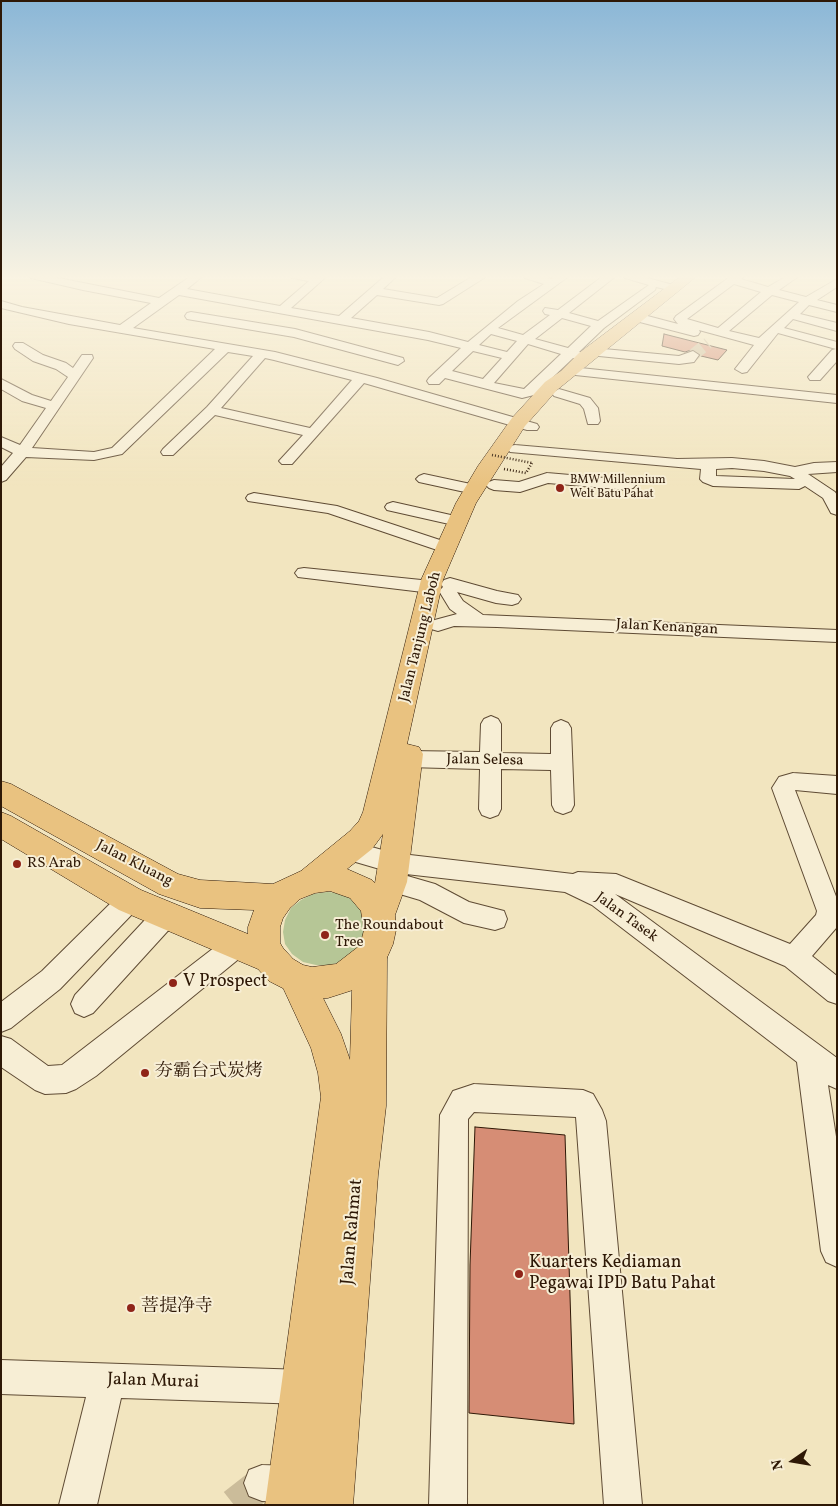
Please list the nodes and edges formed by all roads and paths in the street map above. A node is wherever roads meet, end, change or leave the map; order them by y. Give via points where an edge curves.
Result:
1 (20, 346) dead end
2 (221, 346) edge
3 (277, 346) edge
4 (365, 346) edge
5 (416, 346) edge
6 (520, 346) edge
7 (547, 346) edge
8 (577, 346) edge
9 (599, 346) edge
10 (661, 346) edge
11 (759, 346) edge
12 (225, 347) junction
13 (471, 347) joint
14 (570, 353) junction
15 (406, 354) junction
16 (589, 354) junction
17 (837, 354) edge
18 (266, 355) junction
19 (693, 355) tunnel mouth
20 (511, 357) junction
21 (649, 357) junction
22 (86, 358) dead end
23 (742, 369) dead end
24 (443, 373) junction
25 (569, 373) junction
26 (74, 375) junction
27 (815, 376) dead end
28 (367, 380) junction
29 (1, 383) edge
30 (486, 384) junction
31 (560, 393) junction
32 (419, 394) junction
33 (837, 399) edge
34 (54, 406) junction
35 (212, 410) junction
36 (593, 421) dead end
37 (525, 424) junction
38 (313, 433) junction
39 (1, 441) edge
40 (515, 450) junction
41 (22, 452) junction
42 (168, 452) dead end
43 (287, 461) dead end
44 (709, 465) junction
45 (837, 467) edge
46 (795, 472) junction
47 (491, 474) junction
48 (1, 477) edge
49 (424, 479) dead end
50 (807, 484) dead end
51 (628, 485) dead end
52 (254, 498) dead end
53 (393, 507) dead end
54 (837, 510) edge
55 (458, 521) junction
56 (446, 548) junction
57 (304, 574) dead end
58 (512, 599) dead end
59 (439, 602) junction
60 (498, 621) junction
61 (837, 636) edge
62 (491, 724) dead end
63 (561, 728) dead end
64 (408, 760) junction
65 (489, 761) junction
66 (562, 762) junction
67 (837, 784) edge
68 (1, 792) edge
69 (564, 805) dead end
70 (490, 810) dead end
71 (1, 824) edge
72 (350, 851) junction
73 (392, 873) junction
74 (312, 880) junction
75 (568, 882) junction
76 (279, 898) junction
77 (130, 900) junction
78 (166, 915) junction
79 (379, 915) junction
80 (495, 918) dead end
81 (237, 945) junction
82 (370, 958) junction
83 (794, 958) junction
84 (283, 968) junction
85 (837, 992) edge
86 (84, 1004) dead end
87 (1, 1020) edge
88 (1, 1049) edge
89 (810, 1056) junction
90 (837, 1075) edge
91 (837, 1251) edge
92 (1, 1377) edge
93 (108, 1380) junction
94 (304, 1387) junction
95 (281, 1491) tunnel mouth
96 (78, 1505) edge
97 (329, 1505) edge
98 (448, 1505) edge
99 (623, 1505) edge

1 - 26 street
2 - 12 street
3 - 18 street
4 - 15 street
5 - 15 street
6 - 20 street
7 - 14 street
8 - 14 street
9 - 16 main road, Jalan Tanjung Laboh
10 - 21 street
11 - 23 street
12 - 18 street
12 - 41 street via 117,451 94,456
13 - 20 street
13 - 24 street
14 - 16 street
14 - 30 street via 529,392 522,394
15 - 28 street
16 - 21 street
16 - 25 main road, Jalan Tanjung Laboh
17 - 27 street
18 - 28 street
18 - 35 street
19 - 21 street via 679,360
20 - 30 street
22 - 26 street
24 - 30 street
24 - 32 street
25 - 31 main road, Jalan Tanjung Laboh
25 - 33 street
25 - 37 main road, Jalan Tanjung Laboh via 551,386
26 - 34 street
28 - 32 street
28 - 38 street
29 - 34 street via 27,398
31 - 36 street via 585,401 591,408
31 - 37 main road, Jalan Tanjung Laboh
32 - 37 street
34 - 41 street
35 - 38 street
35 - 42 street
37 - 40 main road, Jalan Tanjung Laboh
37 - 47 main road, Jalan Tanjung Laboh
38 - 43 street
39 - 41 street
40 - 44 street
40 - 47 main road, Jalan Tanjung Laboh
41 - 48 street
44 - 46 street via 732,463
44 - 50 street via 708,479 713,481
45 - 46 street
46 - 54 street via 829,495
47 - 47 path, bridge via 526,472 532,464
47 - 49 street
47 - 51 street via 524,486 547,478
47 - 55 main road, Jalan Tanjung Laboh
47 - 59 main road, Jalan Tanjung Laboh
52 - 56 street via 331,509
53 - 55 street
55 - 56 main road, Jalan Tanjung Laboh
56 - 59 main road, Jalan Tanjung Laboh
57 - 59 street
58 - 59 street via 496,597
59 - 60 street, Jalan Kenangan via 475,617
59 - 60 street, Jalan Kenangan via 452,620
59 - 64 main road, Jalan Tanjung Laboh
59 - 72 main road, Jalan Tanjung Laboh via 378,812 371,828
60 - 61 street, Jalan Kenangan
62 - 65 street
63 - 66 street
64 - 65 street, Jalan Selesa
64 - 73 main road, Jalan Tanjung Laboh
65 - 66 street, Jalan Selesa
65 - 70 street
66 - 69 street
67 - 83 street via 793,781 783,788 829,910 828,919
68 - 76 main road, Jalan Kluang via 170,885 200,894
71 - 77 main road, Jalan Kluang
72 - 73 street, Jalan Tasek
72 - 74 main road, Jalan Tanjung Laboh
73 - 75 street, Jalan Tasek
73 - 79 main road, Jalan Tanjung Laboh
73 - 80 street via 464,912
74 - 76 main road via 288,890
74 - 79 main road via 330,878 361,889
75 - 83 street via 616,884
75 - 89 street, Jalan Tasek via 601,898
76 - 84 main road via 264,927 264,943
77 - 78 main road, Jalan Kluang
77 - 87 street via 51,980
78 - 81 main road, Jalan Kluang
78 - 86 street
79 - 82 main road via 380,930
81 - 84 main road, Jalan Kluang
81 - 88 street via 189,986 66,1079 45,1080
82 - 84 main road via 344,978 328,982 312,983
82 - 97 main road, Jalan Rahmat via 367,1106
83 - 85 street
84 - 94 main road, Jalan Rahmat via 328,1046 336,1073 338,1097
89 - 90 street, Jalan Tasek
89 - 91 street
92 - 93 street, Jalan Murai
93 - 94 street, Jalan Murai
93 - 96 street
94 - 95 main road, Jalan Rahmat
98 - 99 street via 454,1115 463,1101 474,1098 572,1102 582,1104 588,1110

